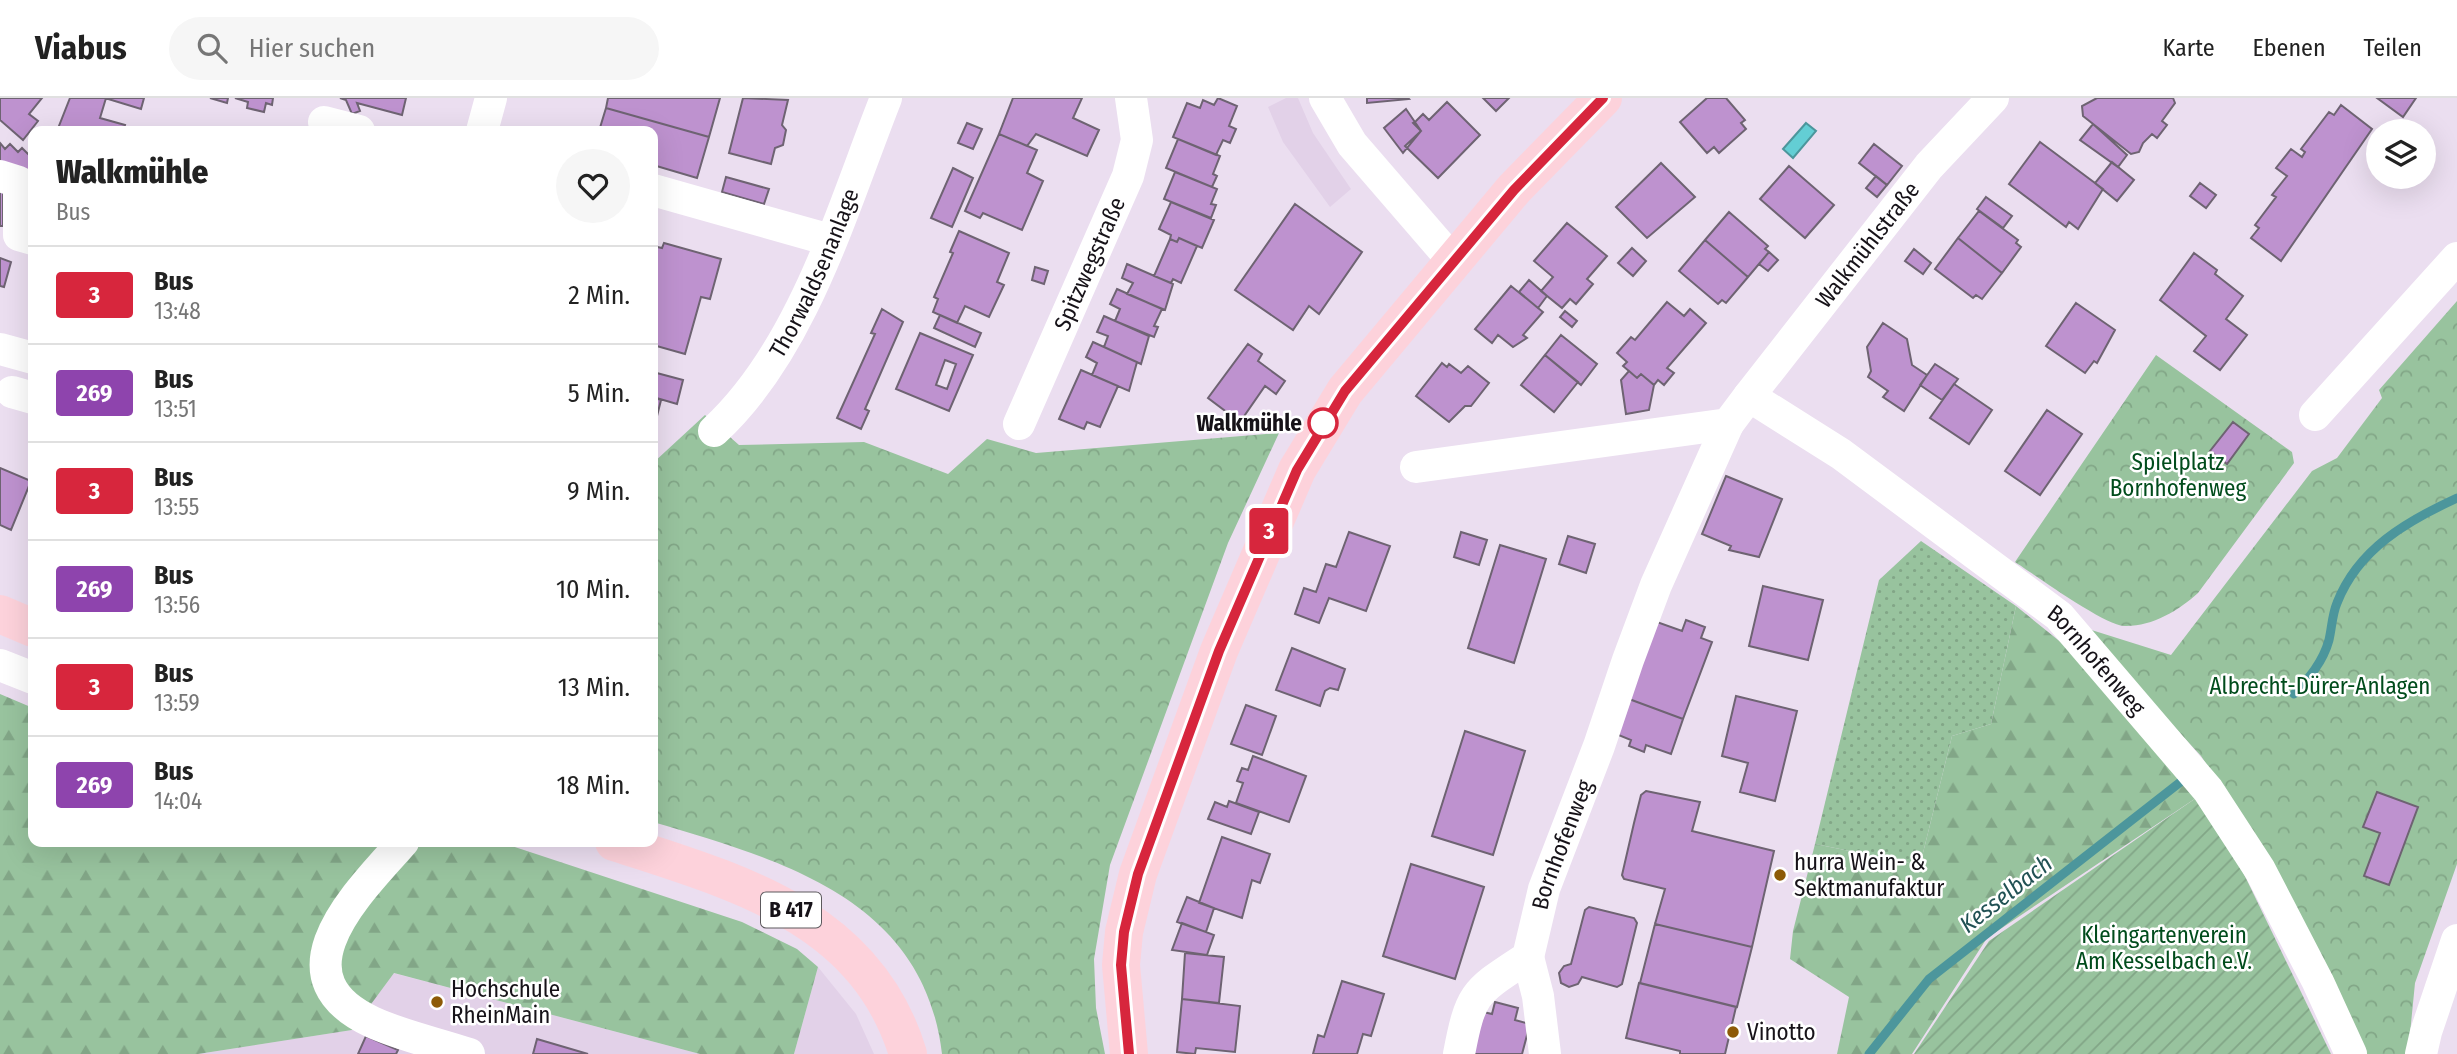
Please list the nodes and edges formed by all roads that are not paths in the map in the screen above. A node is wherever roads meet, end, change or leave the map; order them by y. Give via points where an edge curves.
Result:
1 (491, 98) edge
2 (886, 98) edge
3 (1130, 98) edge
4 (1325, 98) edge
5 (1603, 98) edge
6 (1993, 98) edge
7 (324, 122) dead end
8 (340, 126) edge
9 (483, 126) edge
10 (0, 176) edge
11 (658, 191) edge
12 (28, 238) edge
13 (830, 240) junction
14 (2457, 258) edge
15 (1453, 261) junction
16 (0, 349) edge
17 (28, 357) edge
18 (1749, 396) junction
19 (2315, 415) dead end
20 (1019, 424) dead end
21 (1728, 424) junction
22 (714, 431) dead end
23 (1416, 467) dead end
24 (0, 665) edge
25 (28, 676) edge
26 (399, 847) edge
27 (629, 847) edge
28 (2455, 952) edge
29 (1528, 957) junction
30 (469, 1054) edge
31 (908, 1054) edge
32 (1129, 1054) edge
33 (1459, 1054) edge
34 (1545, 1054) edge
35 (2351, 1054) edge
36 (2421, 1054) edge

1 - 9 street
2 - 13 street, Thorwaldsenanlage
3 - 20 street, Spitzwegstraße via 1137,140 1128,176
4 - 15 street via 1352,144
5 - 15 main road
6 - 18 street, Walkmühlstraße via 1929,166
7 - 8 street
10 - 12 street via 19,182 19,235
11 - 13 street
13 - 22 street, Thorwaldsenanlage via 776,357 740,407
14 - 19 street
15 - 32 main road via 1320,427 1244,588 1138,874 1121,965
16 - 17 street
18 - 21 street, Bornhofenweg
18 - 35 street, Bornhofenweg via 1841,454 2059,616 2208,790 2260,870
21 - 23 street
21 - 29 street, Bornhofenweg via 1656,585 1544,889
24 - 25 street
26 - 30 street via 347,905 333,928 327,953 328,980 344,1002 371,1021
27 - 31 main road, B 417 via 732,882 814,923 840,945 883,996
28 - 36 street
29 - 33 street via 1480,989 1468,1010
29 - 34 street

